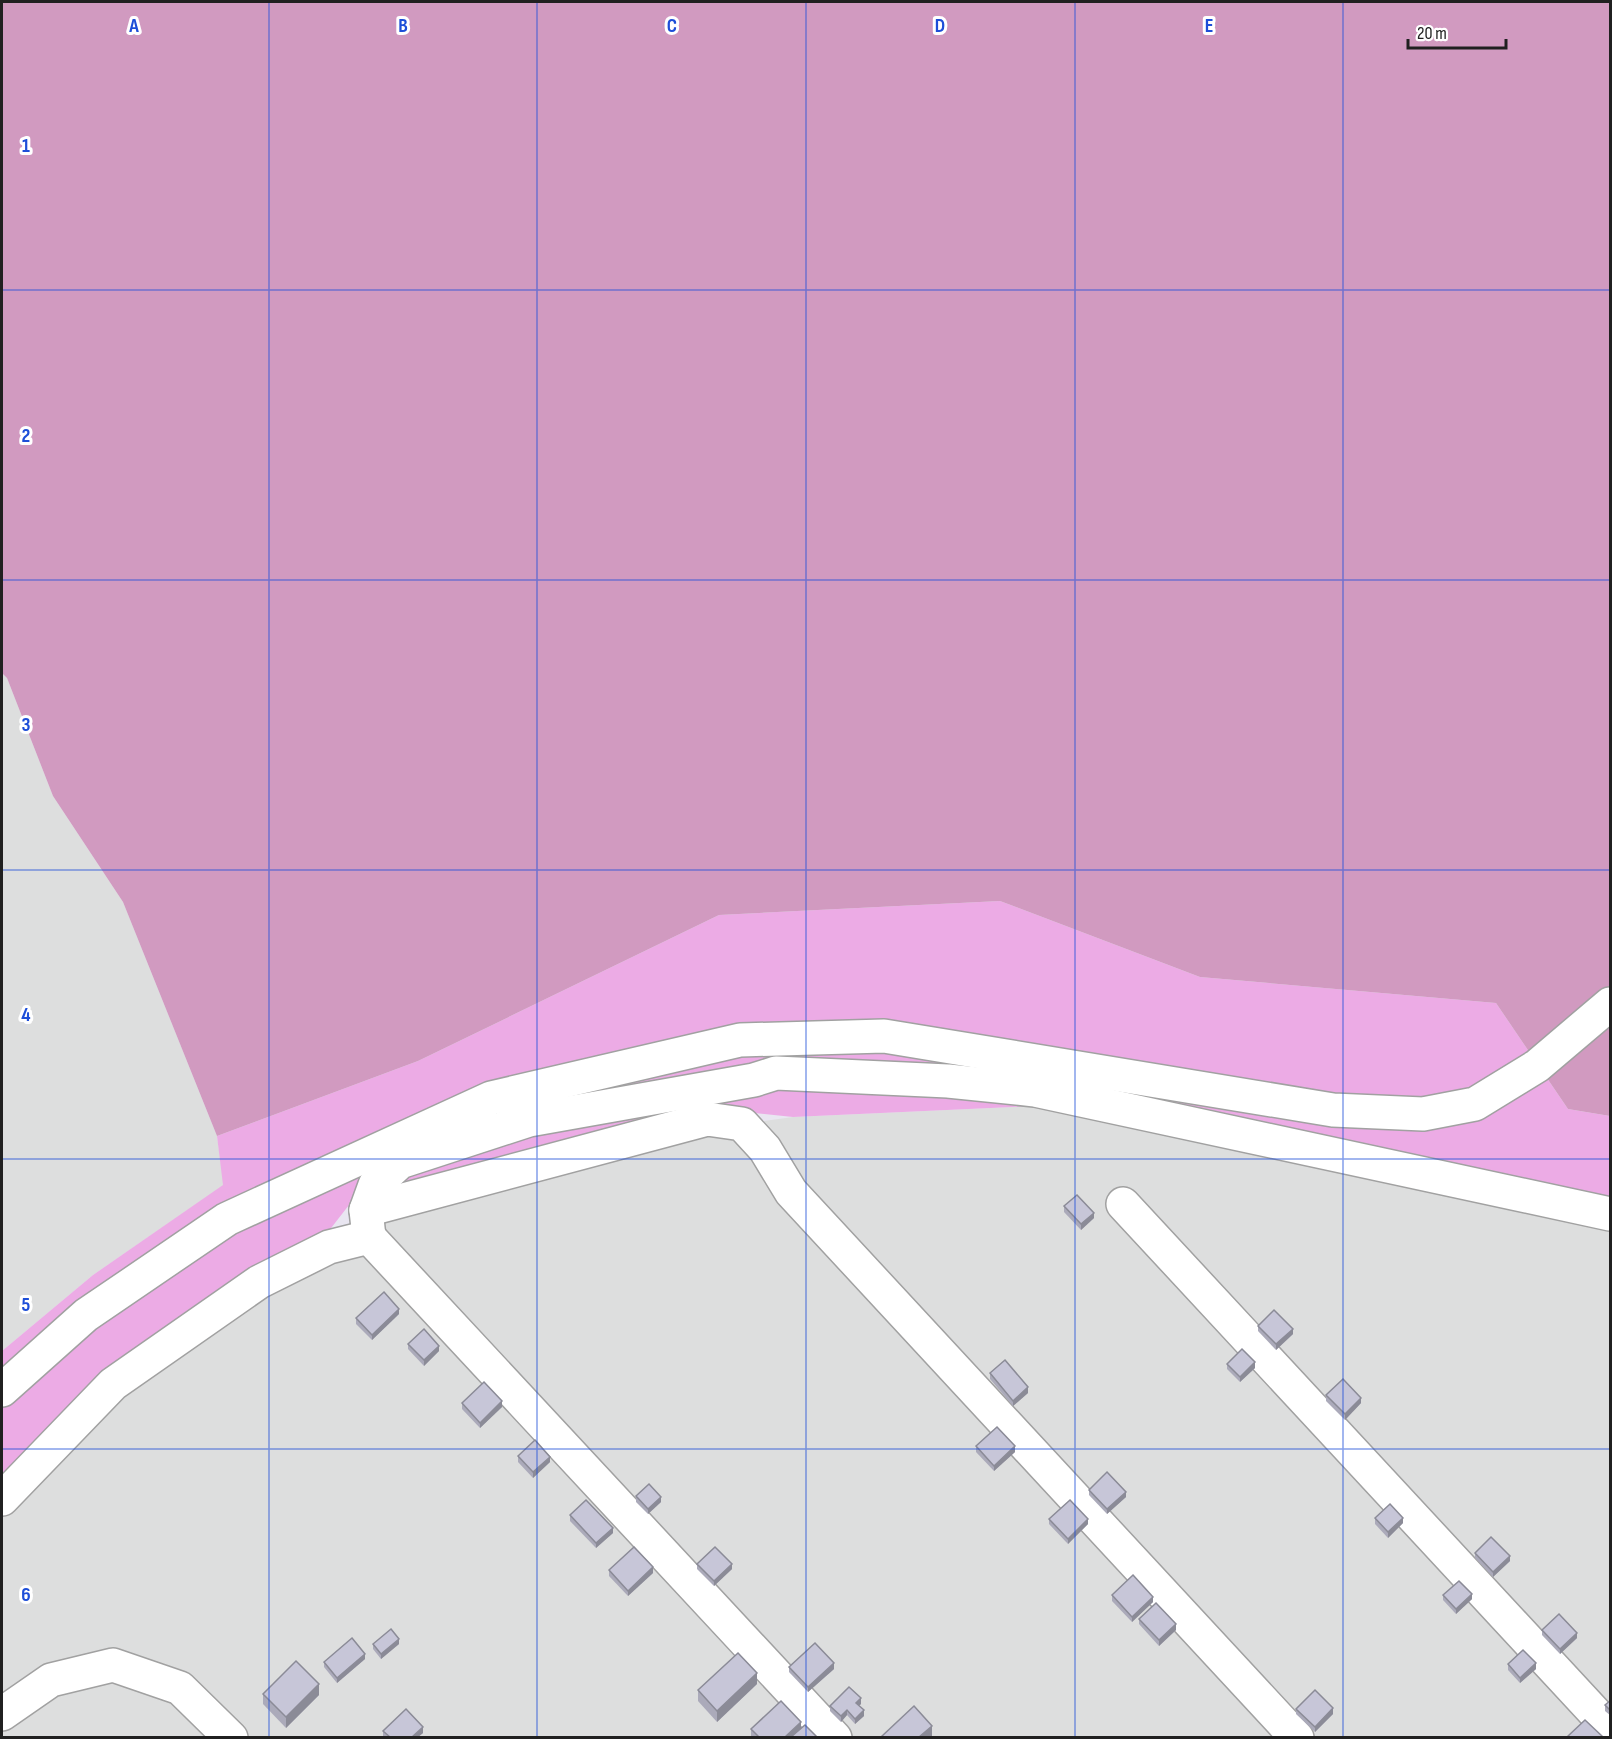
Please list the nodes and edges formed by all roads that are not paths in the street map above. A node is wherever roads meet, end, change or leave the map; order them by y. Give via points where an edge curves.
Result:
1 (1611, 1004) edge
2 (1123, 1204) dead end
3 (1611, 1215) edge
4 (367, 1223) junction
5 (2, 1390) edge
6 (2, 1499) edge
7 (2, 1713) edge
8 (1611, 1729) edge
9 (231, 1737) edge
10 (835, 1737) edge
11 (1297, 1737) edge

1 - 5 street via 1537,1065 1475,1104 1423,1114 1333,1110 884,1036 740,1040 491,1098 227,1219 87,1315
2 - 8 street
3 - 4 street via 1035,1090 948,1081 776,1073 529,1120 400,1162 375,1185
4 - 6 street via 259,1282 113,1384
4 - 10 street
4 - 11 street via 707,1119 742,1124 765,1149 791,1192
7 - 9 street via 51,1680 113,1665 180,1688

